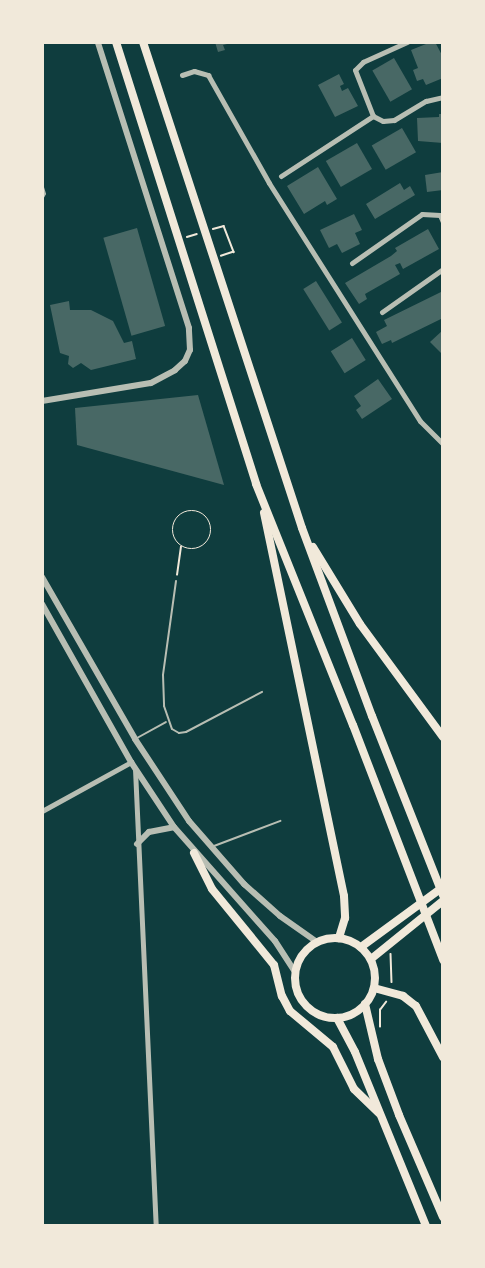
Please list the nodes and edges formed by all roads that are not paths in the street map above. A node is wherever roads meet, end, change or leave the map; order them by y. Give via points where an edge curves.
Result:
1 (98, 42) edge
2 (116, 42) edge
3 (142, 42) edge
4 (407, 42) edge
5 (182, 75) dead end
6 (443, 97) edge
7 (373, 116) junction
8 (281, 176) dead end
9 (42, 184) edge
10 (42, 199) edge
11 (443, 222) edge
12 (352, 263) dead end
13 (443, 269) edge
14 (382, 312) dead end
15 (42, 401) edge
16 (443, 444) edge
17 (256, 484) junction
18 (302, 528) junction
19 (42, 577) edge
20 (176, 581) road end
21 (42, 604) edge
22 (262, 692) dead end
23 (167, 721) junction
24 (443, 737) edge
25 (135, 739) junction
26 (130, 762) junction
27 (135, 769) junction
28 (42, 811) edge
29 (280, 821) dead end
30 (174, 827) junction
31 (137, 844) junction
32 (211, 847) junction
33 (194, 853) junction
34 (443, 887) edge
35 (443, 895) edge
36 (443, 901) edge
37 (339, 938) junction
38 (317, 942) junction
39 (361, 948) junction
40 (371, 959) junction
41 (443, 960) edge
42 (295, 972) junction
43 (374, 988) junction
44 (365, 1004) junction
45 (338, 1018) junction
46 (443, 1057) edge
47 (379, 1113) junction
48 (443, 1217) edge
49 (156, 1226) edge
50 (426, 1226) edge

1 - 15 street via 189,328 190,350 175,370 151,383
2 - 17 highway
3 - 18 highway
4 - 7 street via 363,62 355,70
5 - 16 street via 194,71 208,75 269,183 420,421
6 - 7 street via 426,101 394,120 383,121
7 - 8 street
9 - 10 lane
11 - 12 street via 440,215 422,214
13 - 14 street
17 - 37 highway via 344,896 345,918
17 - 41 highway
18 - 24 highway via 360,624
18 - 35 highway
19 - 25 street
20 - 23 lane via 163,675
21 - 26 street
22 - 23 lane via 183,734 172,729
23 - 25 lane
25 - 32 street via 189,821
26 - 27 street
26 - 28 street
27 - 30 street
27 - 31 street
29 - 32 lane
30 - 31 street via 149,832
30 - 33 street
31 - 49 street
32 - 38 street via 262,901
33 - 42 street via 274,941
33 - 47 main road via 212,889 274,965 290,1011 333,1047 354,1089
34 - 39 main road
36 - 40 main road
37 - 38 main road
37 - 39 main road
38 - 42 main road via 302,955
39 - 40 main road
40 - 43 main road
42 - 45 main road via 299,995 308,1008 322,1016
43 - 44 main road
43 - 46 highway via 403,996 416,1006
44 - 45 main road
44 - 48 main road via 399,1115
45 - 47 main road
47 - 50 main road

